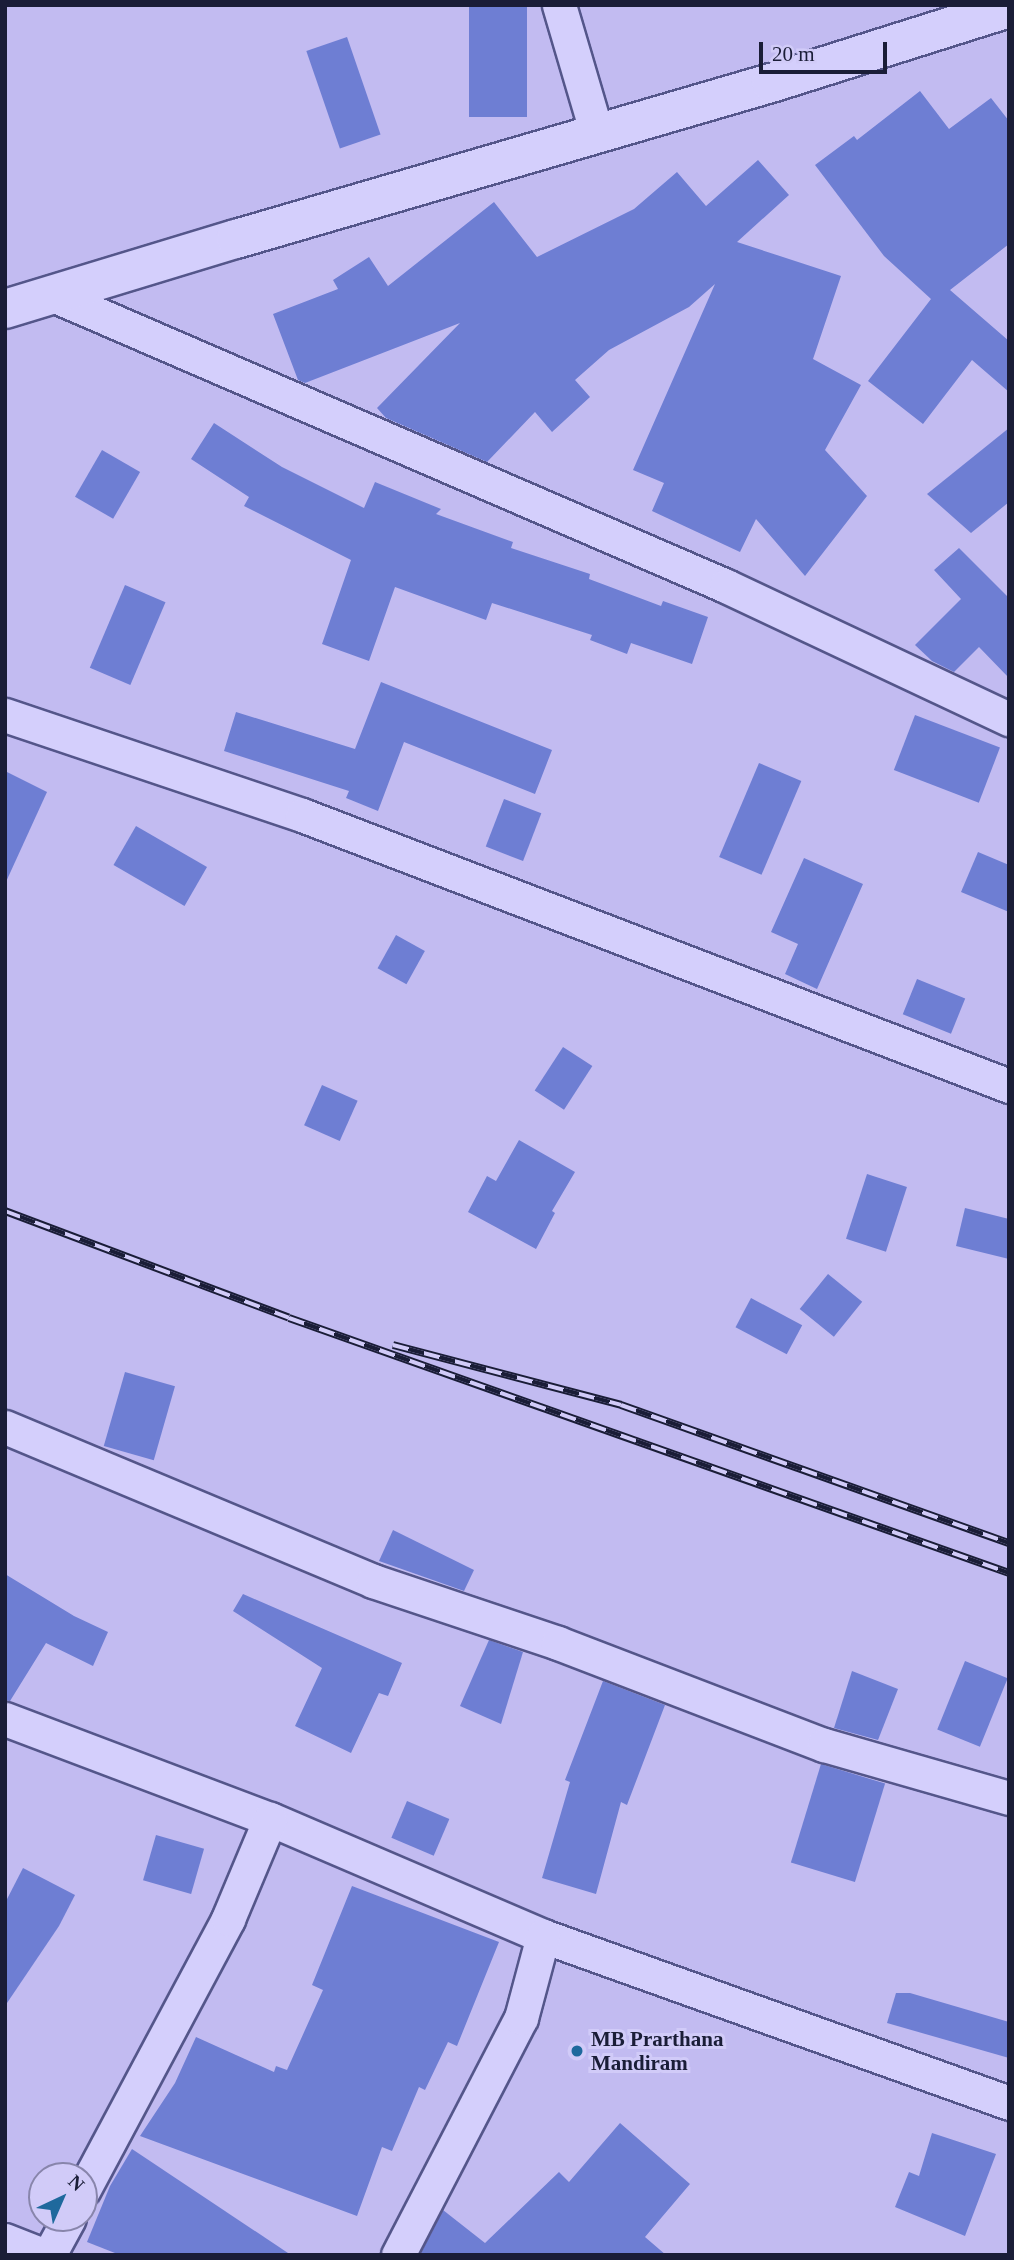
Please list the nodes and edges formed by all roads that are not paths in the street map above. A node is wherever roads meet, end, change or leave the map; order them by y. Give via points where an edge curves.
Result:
1 (559, 5) edge
2 (1009, 8) edge
3 (597, 134) junction
4 (53, 295) junction
5 (5, 309) edge
6 (5, 715) edge
7 (1009, 719) edge
8 (1009, 1086) edge
9 (5, 1427) edge
10 (5, 1719) edge
11 (1009, 1798) edge
12 (270, 1819) junction
13 (543, 1936) junction
14 (1009, 2103) edge
15 (98, 2163) edge
16 (61, 2232) edge
17 (5, 2240) edge
18 (43, 2255) edge
19 (49, 2255) edge
20 (398, 2255) edge

1 - 3 street
2 - 3 main road
3 - 4 main road
4 - 5 main road
4 - 7 street via 726,586
6 - 8 street via 302,815
9 - 11 street via 373,1581 558,1643 824,1745
10 - 12 street
12 - 13 street
12 - 15 street via 228,1919
13 - 14 street
13 - 20 street via 521,2018
16 - 19 street
17 - 18 street

